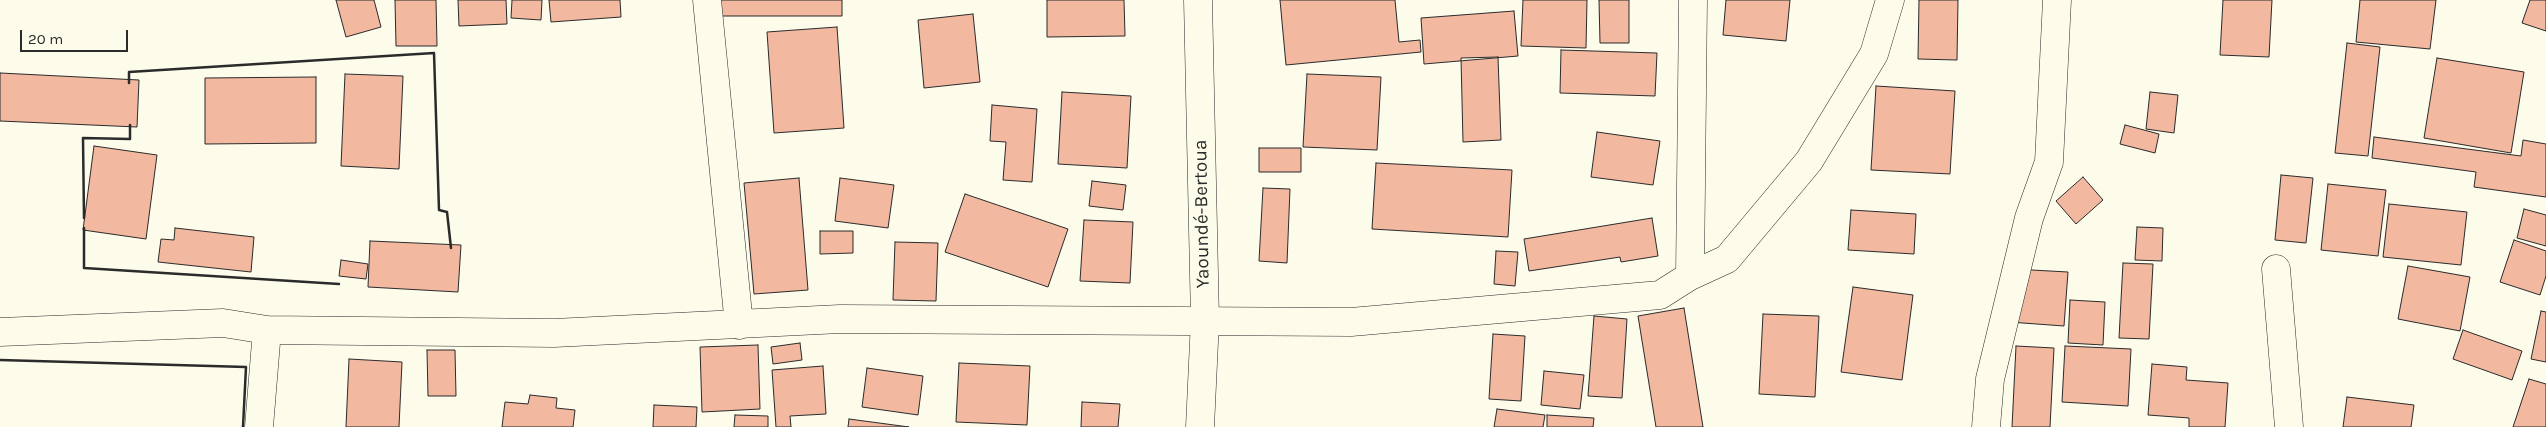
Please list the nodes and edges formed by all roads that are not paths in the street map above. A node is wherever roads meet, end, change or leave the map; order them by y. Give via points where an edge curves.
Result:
1 (707, 0) edge
2 (1198, 0) edge
3 (1693, 0) edge
4 (1890, 0) edge
5 (2057, 0) edge
6 (2276, 269) dead end
7 (1690, 276) junction
8 (1205, 320) junction
9 (739, 325) junction
10 (267, 330) junction
11 (0, 332) edge
12 (259, 427) edge
13 (1200, 427) edge
14 (1986, 427) edge
15 (2289, 427) edge

1 - 9 main road
2 - 8 main road, Yaoundé-Bertoua
3 - 7 main road
4 - 7 main road via 1874,54 1809,161 1727,259
5 - 14 main road via 2049,162 2029,218 1990,379
6 - 15 main road
7 - 8 main road via 1660,295 1351,322
8 - 9 main road via 840,319
8 - 13 main road, Yaoundé-Bertoua
9 - 10 main road via 554,333
10 - 11 main road via 222,323
10 - 12 main road

